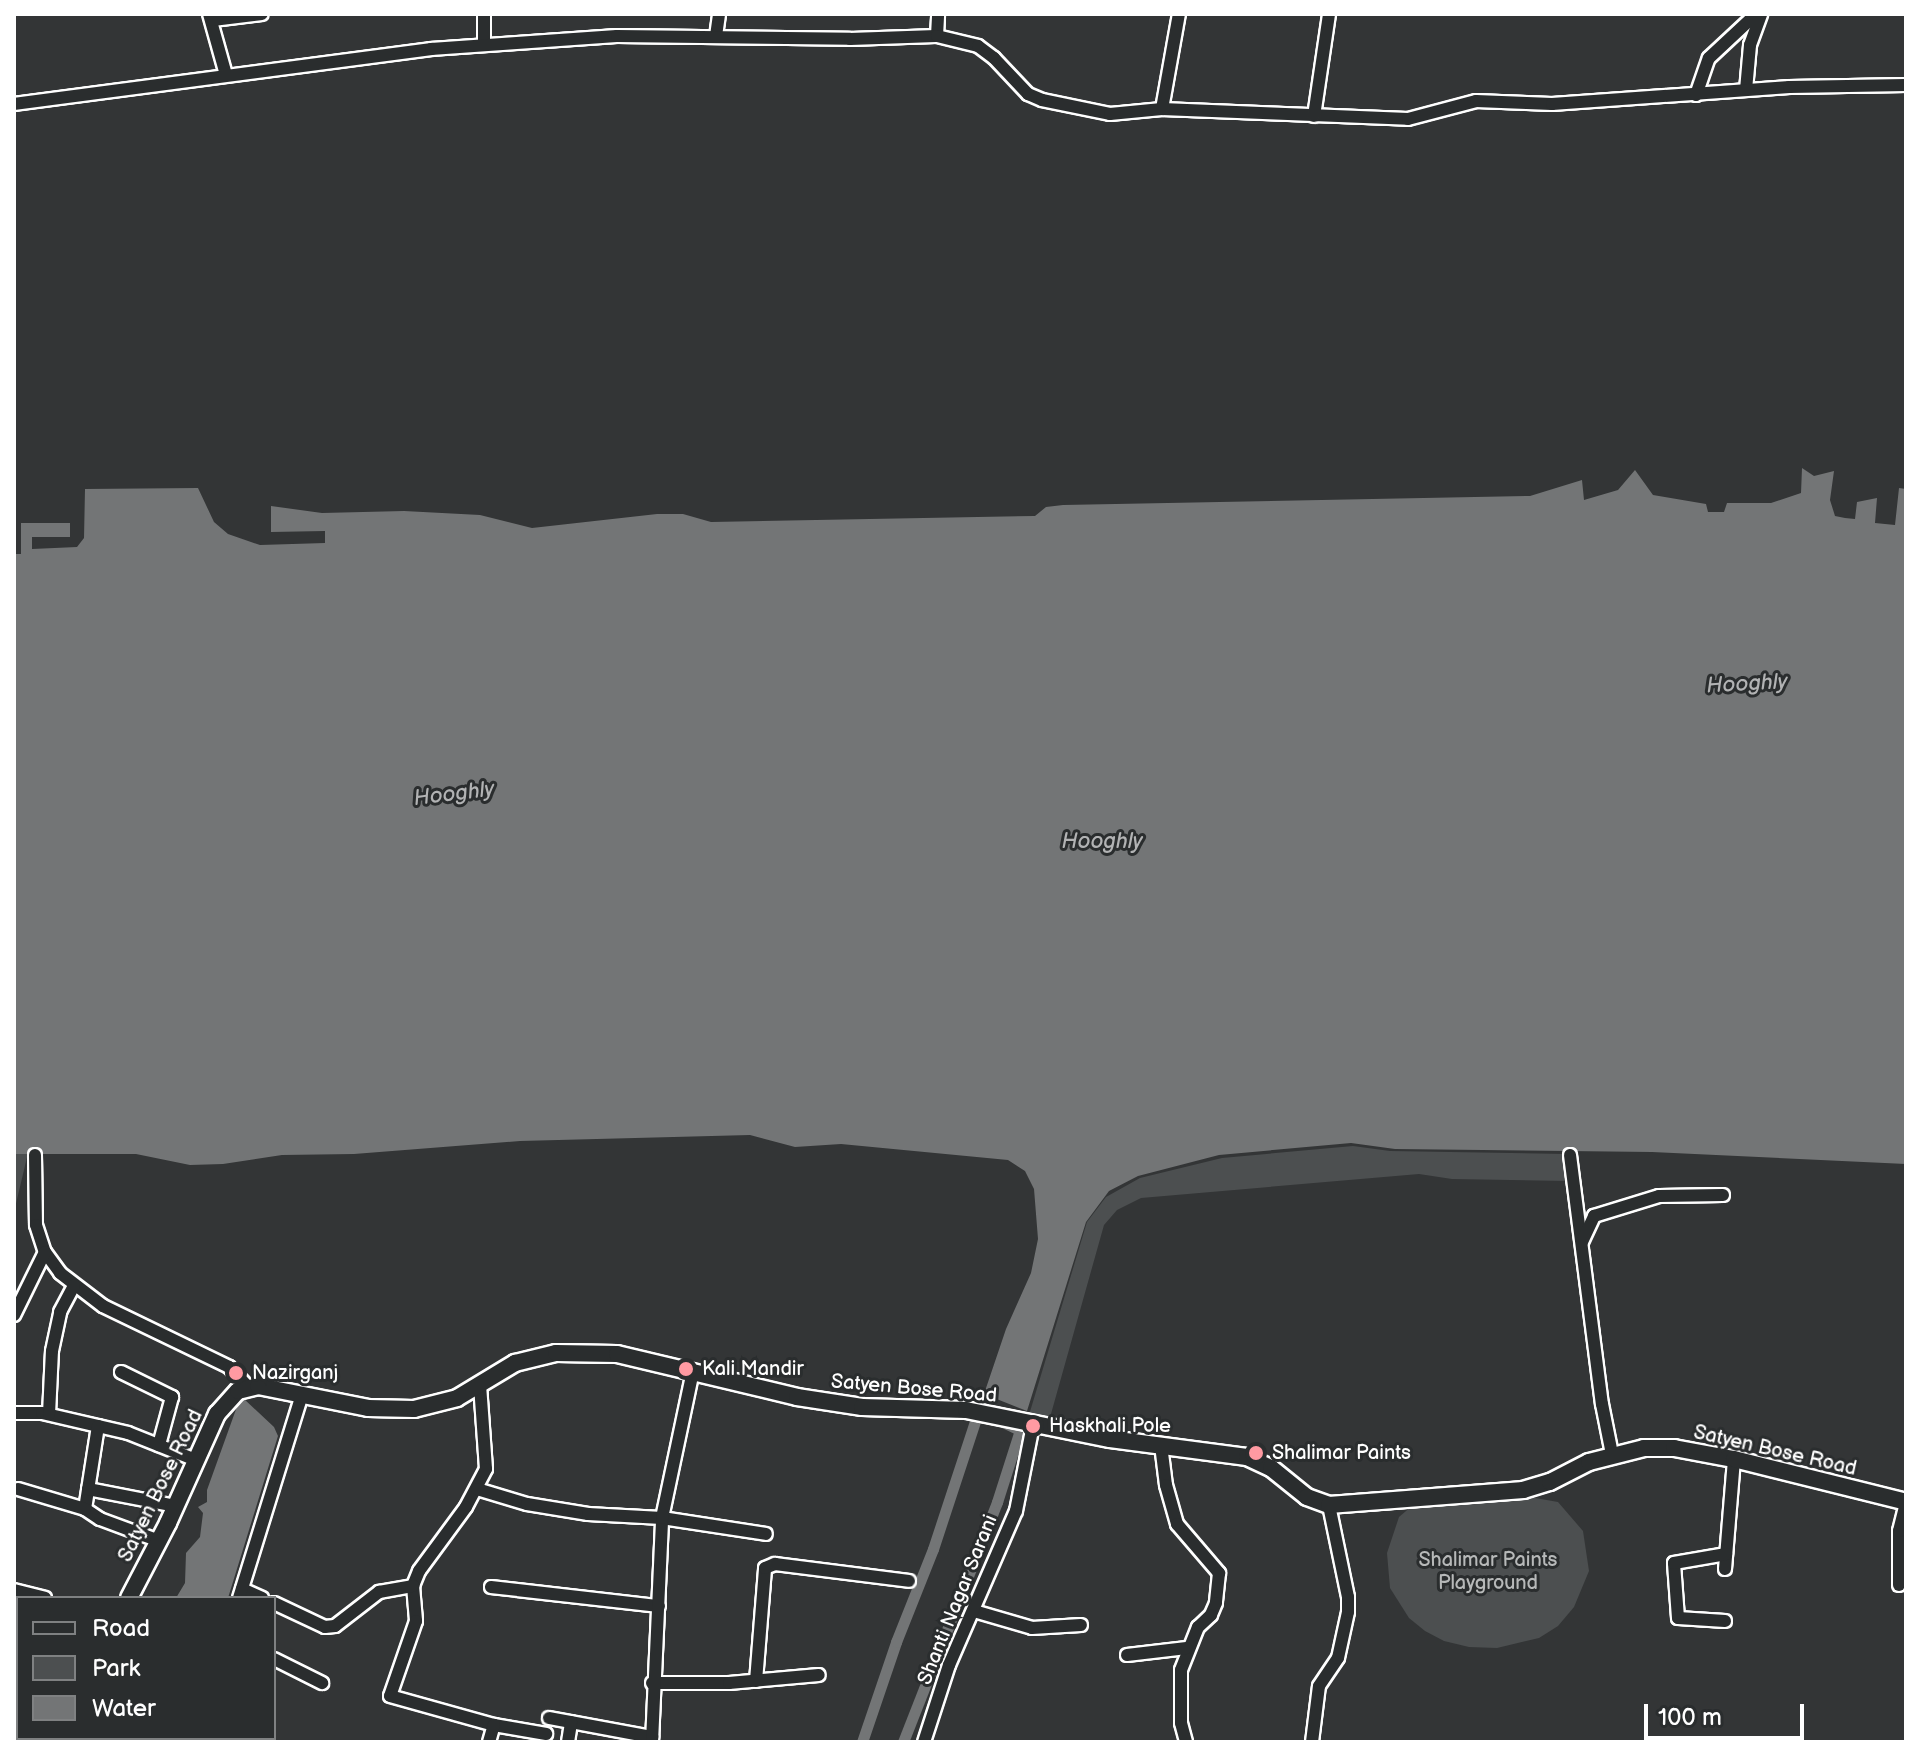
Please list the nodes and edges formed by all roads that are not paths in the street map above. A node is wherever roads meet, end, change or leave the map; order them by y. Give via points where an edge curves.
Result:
1 (262, 14) edge
2 (484, 14) edge
3 (719, 14) edge
4 (938, 14) edge
5 (1179, 14) edge
6 (1329, 14) edge
7 (1758, 14) edge
8 (211, 17) edge
9 (716, 36) junction
10 (937, 36) junction
11 (484, 43) junction
12 (226, 75) junction
13 (1906, 85) edge
14 (1746, 90) junction
15 (1696, 95) junction
16 (14, 104) edge
17 (1162, 109) junction
18 (1314, 116) junction
19 (35, 1155) dead end
20 (1570, 1155) dead end
21 (1723, 1195) dead end
22 (1582, 1242) junction
23 (45, 1252) junction
24 (74, 1286) junction
25 (14, 1315) edge
26 (693, 1371) junction
27 (121, 1372) dead end
28 (480, 1385) junction
29 (248, 1387) junction
30 (302, 1395) junction
31 (14, 1413) edge
32 (49, 1414) junction
33 (1029, 1424) junction
34 (98, 1426) junction
35 (159, 1445) junction
36 (1161, 1445) junction
37 (1612, 1454) junction
38 (1734, 1459) junction
39 (196, 1460) junction
40 (18, 1489) dead end
41 (88, 1489) junction
42 (477, 1489) junction
43 (1906, 1502) edge
44 (1329, 1505) junction
45 (176, 1506) junction
46 (85, 1509) junction
47 (662, 1518) junction
48 (766, 1534) dead end
49 (159, 1541) junction
50 (1726, 1554) junction
51 (1725, 1569) dead end
52 (909, 1581) dead end
53 (1899, 1585) dead end
54 (413, 1586) junction
55 (491, 1587) dead end
56 (14, 1590) edge
57 (240, 1593) edge
58 (37, 1596) edge
59 (130, 1596) edge
60 (276, 1604) edge
61 (659, 1606) junction
62 (974, 1611) junction
63 (1725, 1621) dead end
64 (1081, 1625) dead end
65 (1187, 1648) junction
66 (1127, 1655) dead end
67 (276, 1660) edge
68 (819, 1675) dead end
69 (756, 1681) junction
70 (322, 1683) dead end
71 (652, 1683) junction
72 (549, 1718) dead end
73 (571, 1722) junction
74 (494, 1725) junction
75 (546, 1734) dead end
76 (652, 1739) edge
77 (927, 1741) edge
78 (489, 1742) edge
79 (568, 1742) edge
80 (1186, 1742) edge
81 (1312, 1742) edge

1 - 8 street
2 - 11 street
3 - 9 street
4 - 10 street
5 - 17 street
6 - 18 street
7 - 14 street
7 - 15 street via 1709,58
8 - 12 street
9 - 10 street
9 - 11 street
10 - 17 street via 978,46 1028,94 1042,100 1110,114
11 - 12 street
12 - 16 street
13 - 14 street
14 - 15 street
15 - 18 street via 1552,104 1476,101 1408,119
17 - 18 street
19 - 23 street via 36,1225
20 - 22 street
21 - 22 street via 1659,1196 1594,1216
22 - 37 street
23 - 24 street
23 - 25 street
24 - 29 street via 103,1306 229,1367
24 - 32 street via 60,1312 52,1351
26 - 28 main road, Satyen Bose Road via 617,1354 556,1353 515,1363
26 - 33 main road, Satyen Bose Road via 839,1404 966,1410
26 - 47 street
27 - 35 street via 172,1397
28 - 30 main road, Satyen Bose Road via 457,1398 414,1409 368,1408
28 - 42 street via 486,1469
29 - 30 main road, Satyen Bose Road
29 - 39 main road, Satyen Bose Road via 226,1402
30 - 57 street
31 - 32 street
32 - 34 street
33 - 36 main road, Satyen Bose Road
33 - 62 street, Shanti Nagar Sarani via 1016,1511
34 - 35 street
34 - 41 street
35 - 39 street
36 - 44 main road, Satyen Bose Road via 1264,1463 1307,1497
36 - 65 street via 1177,1524 1219,1573 1211,1615
37 - 38 main road, Satyen Bose Road via 1674,1448
37 - 44 main road, Satyen Bose Road via 1523,1490
38 - 43 main road, Satyen Bose Road
38 - 50 street
39 - 45 main road, Satyen Bose Road
40 - 46 street
41 - 45 street
41 - 46 street
42 - 47 street via 588,1514
42 - 54 street
43 - 53 street via 1899,1531
44 - 81 street via 1348,1612 1338,1658 1319,1686
45 - 49 main road, Satyen Bose Road
46 - 49 street
47 - 48 street
47 - 61 street
49 - 59 main road, Satyen Bose Road
50 - 51 street
50 - 63 street via 1674,1563 1678,1618
52 - 69 street via 775,1564 765,1568
54 - 60 street via 379,1592 335,1626 325,1627
54 - 74 street via 416,1621 390,1696
55 - 61 street
56 - 58 street
61 - 71 street
62 - 64 street via 1032,1628
62 - 77 street, Shanti Nagar Sarani via 949,1665
65 - 66 street
65 - 80 street via 1180,1697
67 - 70 street
68 - 69 street
69 - 71 street
71 - 76 street
72 - 73 street
73 - 76 street
73 - 79 street
74 - 75 street
74 - 78 street

